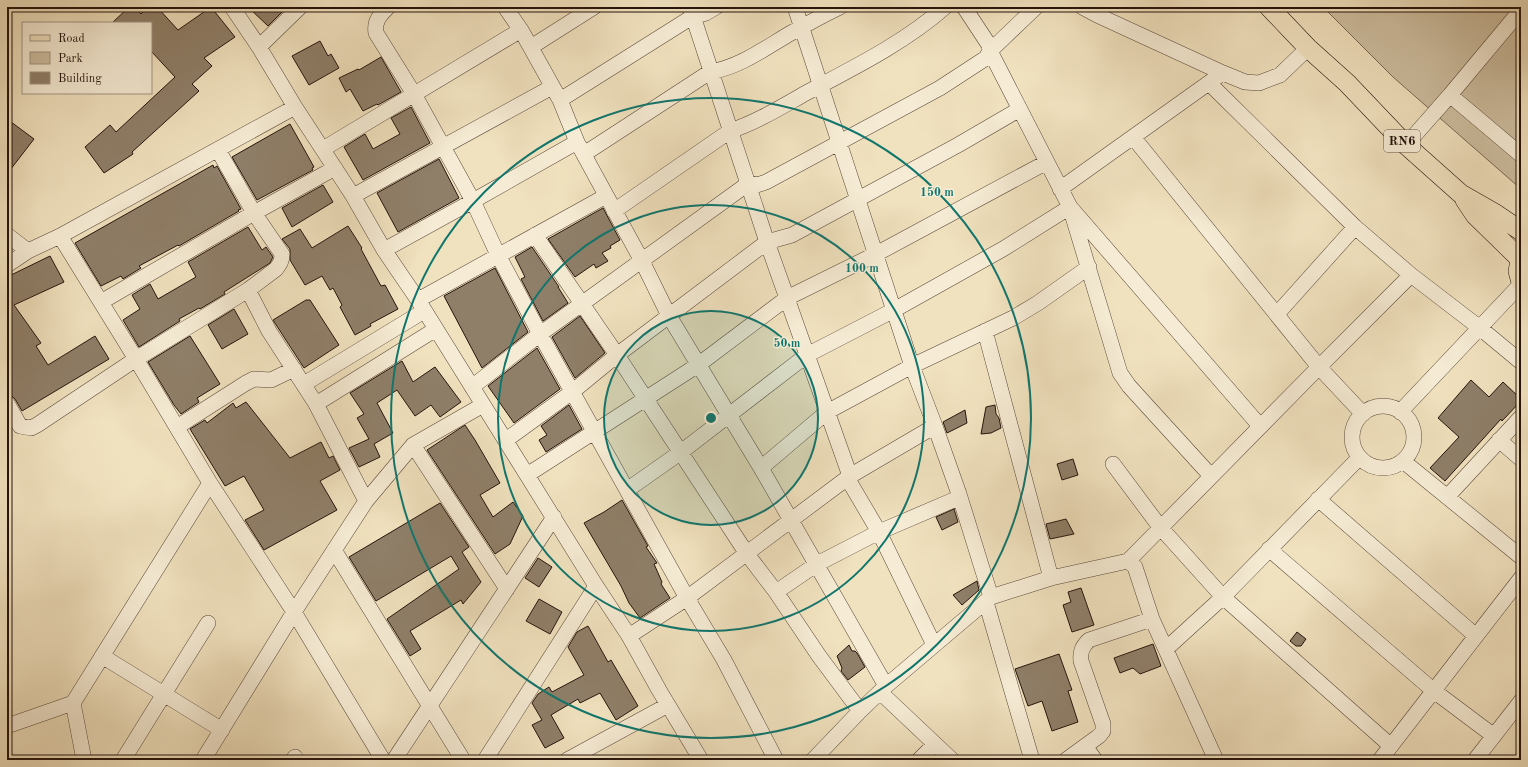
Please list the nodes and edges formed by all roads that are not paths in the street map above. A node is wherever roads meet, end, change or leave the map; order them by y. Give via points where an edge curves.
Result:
1 (232, 7) edge
2 (300, 7) edge
3 (388, 7) edge
4 (505, 7) edge
5 (594, 7) edge
6 (716, 7) edge
7 (795, 7) edge
8 (840, 7) edge
9 (945, 7) edge
10 (964, 7) edge
11 (1036, 7) edge
12 (1082, 7) edge
13 (1269, 7) edge
14 (1521, 10) edge
15 (1099, 11) edge
16 (691, 12) edge
17 (802, 27) junction
18 (521, 30) junction
19 (259, 47) junction
20 (531, 47) junction
21 (1308, 48) junction
22 (990, 51) junction
23 (710, 72) junction
24 (1223, 73) junction
25 (1209, 83) junction
26 (820, 86) junction
27 (552, 87) junction
28 (414, 94) junction
29 (1450, 95) junction
30 (560, 100) junction
31 (295, 107) junction
32 (1020, 109) junction
33 (730, 130) junction
34 (1134, 137) junction
35 (840, 143) junction
36 (1406, 145) junction
37 (442, 147) junction
38 (581, 148) junction
39 (323, 149) junction
40 (218, 150) junction
41 (1521, 154) edge
42 (1047, 162) junction
43 (335, 168) junction
44 (749, 183) junction
45 (1060, 189) junction
46 (1461, 194) junction
47 (353, 196) junction
48 (606, 196) junction
49 (857, 199) junction
50 (473, 201) junction
51 (1070, 208) junction
52 (614, 211) junction
53 (254, 213) junction
54 (1355, 227) junction
55 (1521, 232) edge
56 (7, 235) edge
57 (536, 235) junction
58 (60, 236) junction
59 (768, 242) junction
60 (384, 250) junction
61 (28, 251) junction
62 (876, 254) junction
63 (498, 255) junction
64 (1520, 258) edge
65 (642, 261) junction
66 (7, 265) edge
67 (1089, 267) junction
68 (1411, 275) junction
69 (1521, 283) edge
70 (248, 290) junction
71 (787, 298) junction
72 (101, 302) junction
73 (582, 304) junction
74 (421, 306) junction
75 (894, 310) junction
76 (1277, 314) junction
77 (669, 316) junction
78 (1480, 328) junction
79 (436, 329) junction
80 (985, 331) junction
81 (540, 334) junction
82 (617, 354) junction
83 (807, 355) junction
84 (136, 359) junction
85 (1521, 362) edge
86 (698, 365) junction
87 (912, 366) junction
88 (1319, 367) junction
89 (294, 369) junction
90 (304, 384) junction
91 (472, 387) junction
92 (572, 392) junction
93 (645, 399) junction
94 (7, 403) edge
95 (316, 404) junction
96 (483, 405) junction
97 (827, 412) junction
98 (1400, 412) junction
99 (1363, 414) junction
100 (728, 415) junction
101 (1521, 417) edge
102 (11, 419) edge
103 (935, 426) junction
104 (1260, 426) junction
105 (177, 427) junction
106 (594, 432) junction
107 (506, 440) junction
108 (1499, 440) junction
109 (413, 445) junction
110 (681, 452) junction
111 (1359, 458) junction
112 (1521, 459) edge
113 (1403, 461) junction
114 (1113, 464) dead end
115 (761, 468) junction
116 (527, 475) junction
117 (850, 476) junction
118 (1211, 476) junction
119 (210, 483) junction
120 (627, 490) junction
121 (959, 494) junction
122 (1447, 497) junction
123 (1318, 499) junction
124 (366, 501) junction
125 (554, 517) junction
126 (790, 520) junction
127 (1160, 527) junction
128 (879, 532) junction
129 (1269, 549) junction
130 (334, 550) junction
131 (747, 554) junction
132 (1521, 557) edge
133 (1128, 561) junction
134 (817, 564) junction
135 (1051, 578) junction
136 (1521, 578) edge
137 (596, 586) junction
138 (507, 588) junction
139 (776, 592) junction
140 (1222, 597) junction
141 (687, 598) junction
142 (988, 600) junction
143 (294, 612) junction
144 (1152, 618) junction
145 (208, 622) dead end
146 (629, 636) junction
147 (1476, 636) junction
148 (934, 645) junction
149 (1166, 649) junction
150 (102, 656) junction
151 (883, 689) junction
152 (1434, 690) junction
153 (164, 694) junction
154 (73, 703) junction
155 (1520, 703) edge
156 (668, 705) junction
157 (429, 706) junction
158 (860, 711) junction
159 (7, 726) edge
160 (222, 730) junction
161 (1494, 736) junction
162 (935, 744) junction
163 (1085, 746) junction
164 (1391, 746) junction
165 (84, 760) edge
166 (123, 760) edge
167 (203, 760) edge
168 (382, 760) edge
169 (394, 760) edge
170 (463, 760) edge
171 (485, 760) edge
172 (567, 760) edge
173 (701, 760) edge
174 (776, 760) edge
175 (813, 760) edge
176 (919, 760) edge
177 (952, 760) edge
178 (1032, 760) edge
179 (1066, 760) edge
180 (1095, 760) edge
181 (1216, 760) edge
182 (1380, 760) edge
183 (1475, 760) edge

1 - 19 street
2 - 19 street
3 - 28 street via 378,18 376,33
4 - 18 street
5 - 20 street
6 - 16 street via 706,13
7 - 17 street
8 - 17 street
9 - 26 street via 910,34
10 - 22 street via 986,39
11 - 22 street
12 - 15 street
13 - 21 main road, RN6
14 - 29 street
15 - 24 street
16 - 23 street
16 - 30 street
17 - 23 street via 740,63 724,70
17 - 26 street
18 - 20 street
18 - 28 street
19 - 31 street
20 - 27 street
21 - 24 street via 1280,75 1259,83 1245,82
21 - 36 main road, RN6 via 1347,83
22 - 32 street
22 - 35 street via 986,58 940,88
23 - 33 street
23 - 38 street
24 - 25 street
25 - 34 street
25 - 54 street
26 - 33 street via 746,125
26 - 35 street
27 - 30 street
27 - 37 street
28 - 37 street
28 - 39 street
29 - 36 street
29 - 41 street
30 - 38 street
31 - 39 street
31 - 40 street
32 - 42 street
32 - 49 street
33 - 44 street
33 - 52 street
34 - 45 street
34 - 76 street
35 - 44 street via 766,182 757,185
35 - 49 street
36 - 46 main road, RN6
37 - 47 street
37 - 50 street
38 - 48 street
38 - 50 street
39 - 43 street
40 - 53 street
40 - 58 street
42 - 45 street
42 - 62 street
43 - 47 street
43 - 53 street
44 - 59 street
44 - 65 street
45 - 51 street
46 - 55 main road, RN6
46 - 64 main road, RN6 via 1475,215
47 - 60 street
48 - 52 street
48 - 57 street
49 - 59 street via 792,235
49 - 62 street
50 - 60 street
50 - 63 street
51 - 67 street
51 - 75 street
51 - 104 street
52 - 65 street
53 - 70 street via 282,254 282,261 276,269
53 - 72 street
54 - 68 street
54 - 76 street
56 - 61 street
57 - 63 street
57 - 73 street
58 - 61 street
58 - 72 street
59 - 71 street
59 - 77 street
60 - 74 street
61 - 66 street
62 - 71 street
62 - 75 street
63 - 74 street
63 - 81 street
64 - 69 main road, RN6 via 1518,271
65 - 73 street
65 - 77 street
67 - 80 street via 1013,318
67 - 118 street via 1120,373
68 - 78 street
68 - 88 street
69 - 78 street
70 - 84 street
70 - 89 street via 269,331
71 - 83 street
71 - 86 street
72 - 84 street
73 - 81 street
73 - 82 street
74 - 79 street
74 - 90 street
75 - 83 street
75 - 87 street
76 - 88 street
77 - 82 street
77 - 86 street
78 - 85 street
78 - 98 street
79 - 91 street
79 - 95 street
80 - 87 street
80 - 135 street
81 - 91 street
81 - 92 street
82 - 92 street
82 - 93 street
83 - 97 street
83 - 100 street
84 - 102 street via 31,428 20,426
84 - 105 street
86 - 93 street
86 - 100 street
87 - 97 street
87 - 103 street
88 - 99 street
88 - 104 street
89 - 90 street
89 - 105 street via 272,380 254,379
90 - 95 street
91 - 96 street
92 - 106 street
92 - 107 street
93 - 106 street
93 - 110 street
94 - 102 street
95 - 124 street
96 - 107 street
96 - 109 street
97 - 115 street
97 - 117 street
98 - 99 street via 1377,407
98 - 113 street via 1411,424 1414,440
99 - 111 street via 1352,435
100 - 110 street
100 - 115 street
101 - 108 street
103 - 117 street
103 - 121 street
104 - 118 street
105 - 119 street
106 - 116 street
106 - 120 street
107 - 116 street
108 - 112 street
108 - 122 street
109 - 124 street
109 - 138 street
110 - 120 street
110 - 131 street
111 - 113 street via 1373,467 1380,468 1388,468
111 - 123 street
113 - 122 street
114 - 127 street
115 - 126 street
116 - 125 street
117 - 126 street
117 - 128 street via 849,481
118 - 127 street
119 - 143 street
119 - 150 street
120 - 141 street
121 - 128 street via 956,499
121 - 142 street
122 - 132 street
123 - 129 street
123 - 147 street
124 - 130 street
125 - 137 street
125 - 138 street
126 - 131 street
126 - 134 street
127 - 133 street
127 - 140 street
128 - 134 street
128 - 148 street
129 - 140 street
129 - 152 street
130 - 143 street
130 - 157 street
131 - 139 street
131 - 141 street
133 - 135 street
133 - 144 street via 1135,567
134 - 139 street
134 - 151 street
135 - 142 street
136 - 147 street
137 - 146 street
137 - 171 street
138 - 157 street
139 - 158 street
140 - 149 street
140 - 164 street
141 - 146 street
141 - 174 street via 724,660
142 - 148 street
142 - 178 street
143 - 160 street
143 - 168 street
144 - 149 street
144 - 163 street via 1089,640 1083,645 1080,652 1081,662 1104,728 1099,736
145 - 153 street
146 - 156 street
147 - 152 street
148 - 151 street
149 - 181 street
150 - 153 street
150 - 154 street
151 - 158 street
151 - 162 street
152 - 161 street
152 - 164 street
153 - 160 street
153 - 166 street
154 - 159 street
154 - 165 street
155 - 161 street
156 - 172 street
156 - 173 street
157 - 169 street
157 - 170 street
158 - 175 street
160 - 167 street
161 - 183 street
162 - 176 street
162 - 177 street
163 - 179 street
163 - 180 street
164 - 182 street

